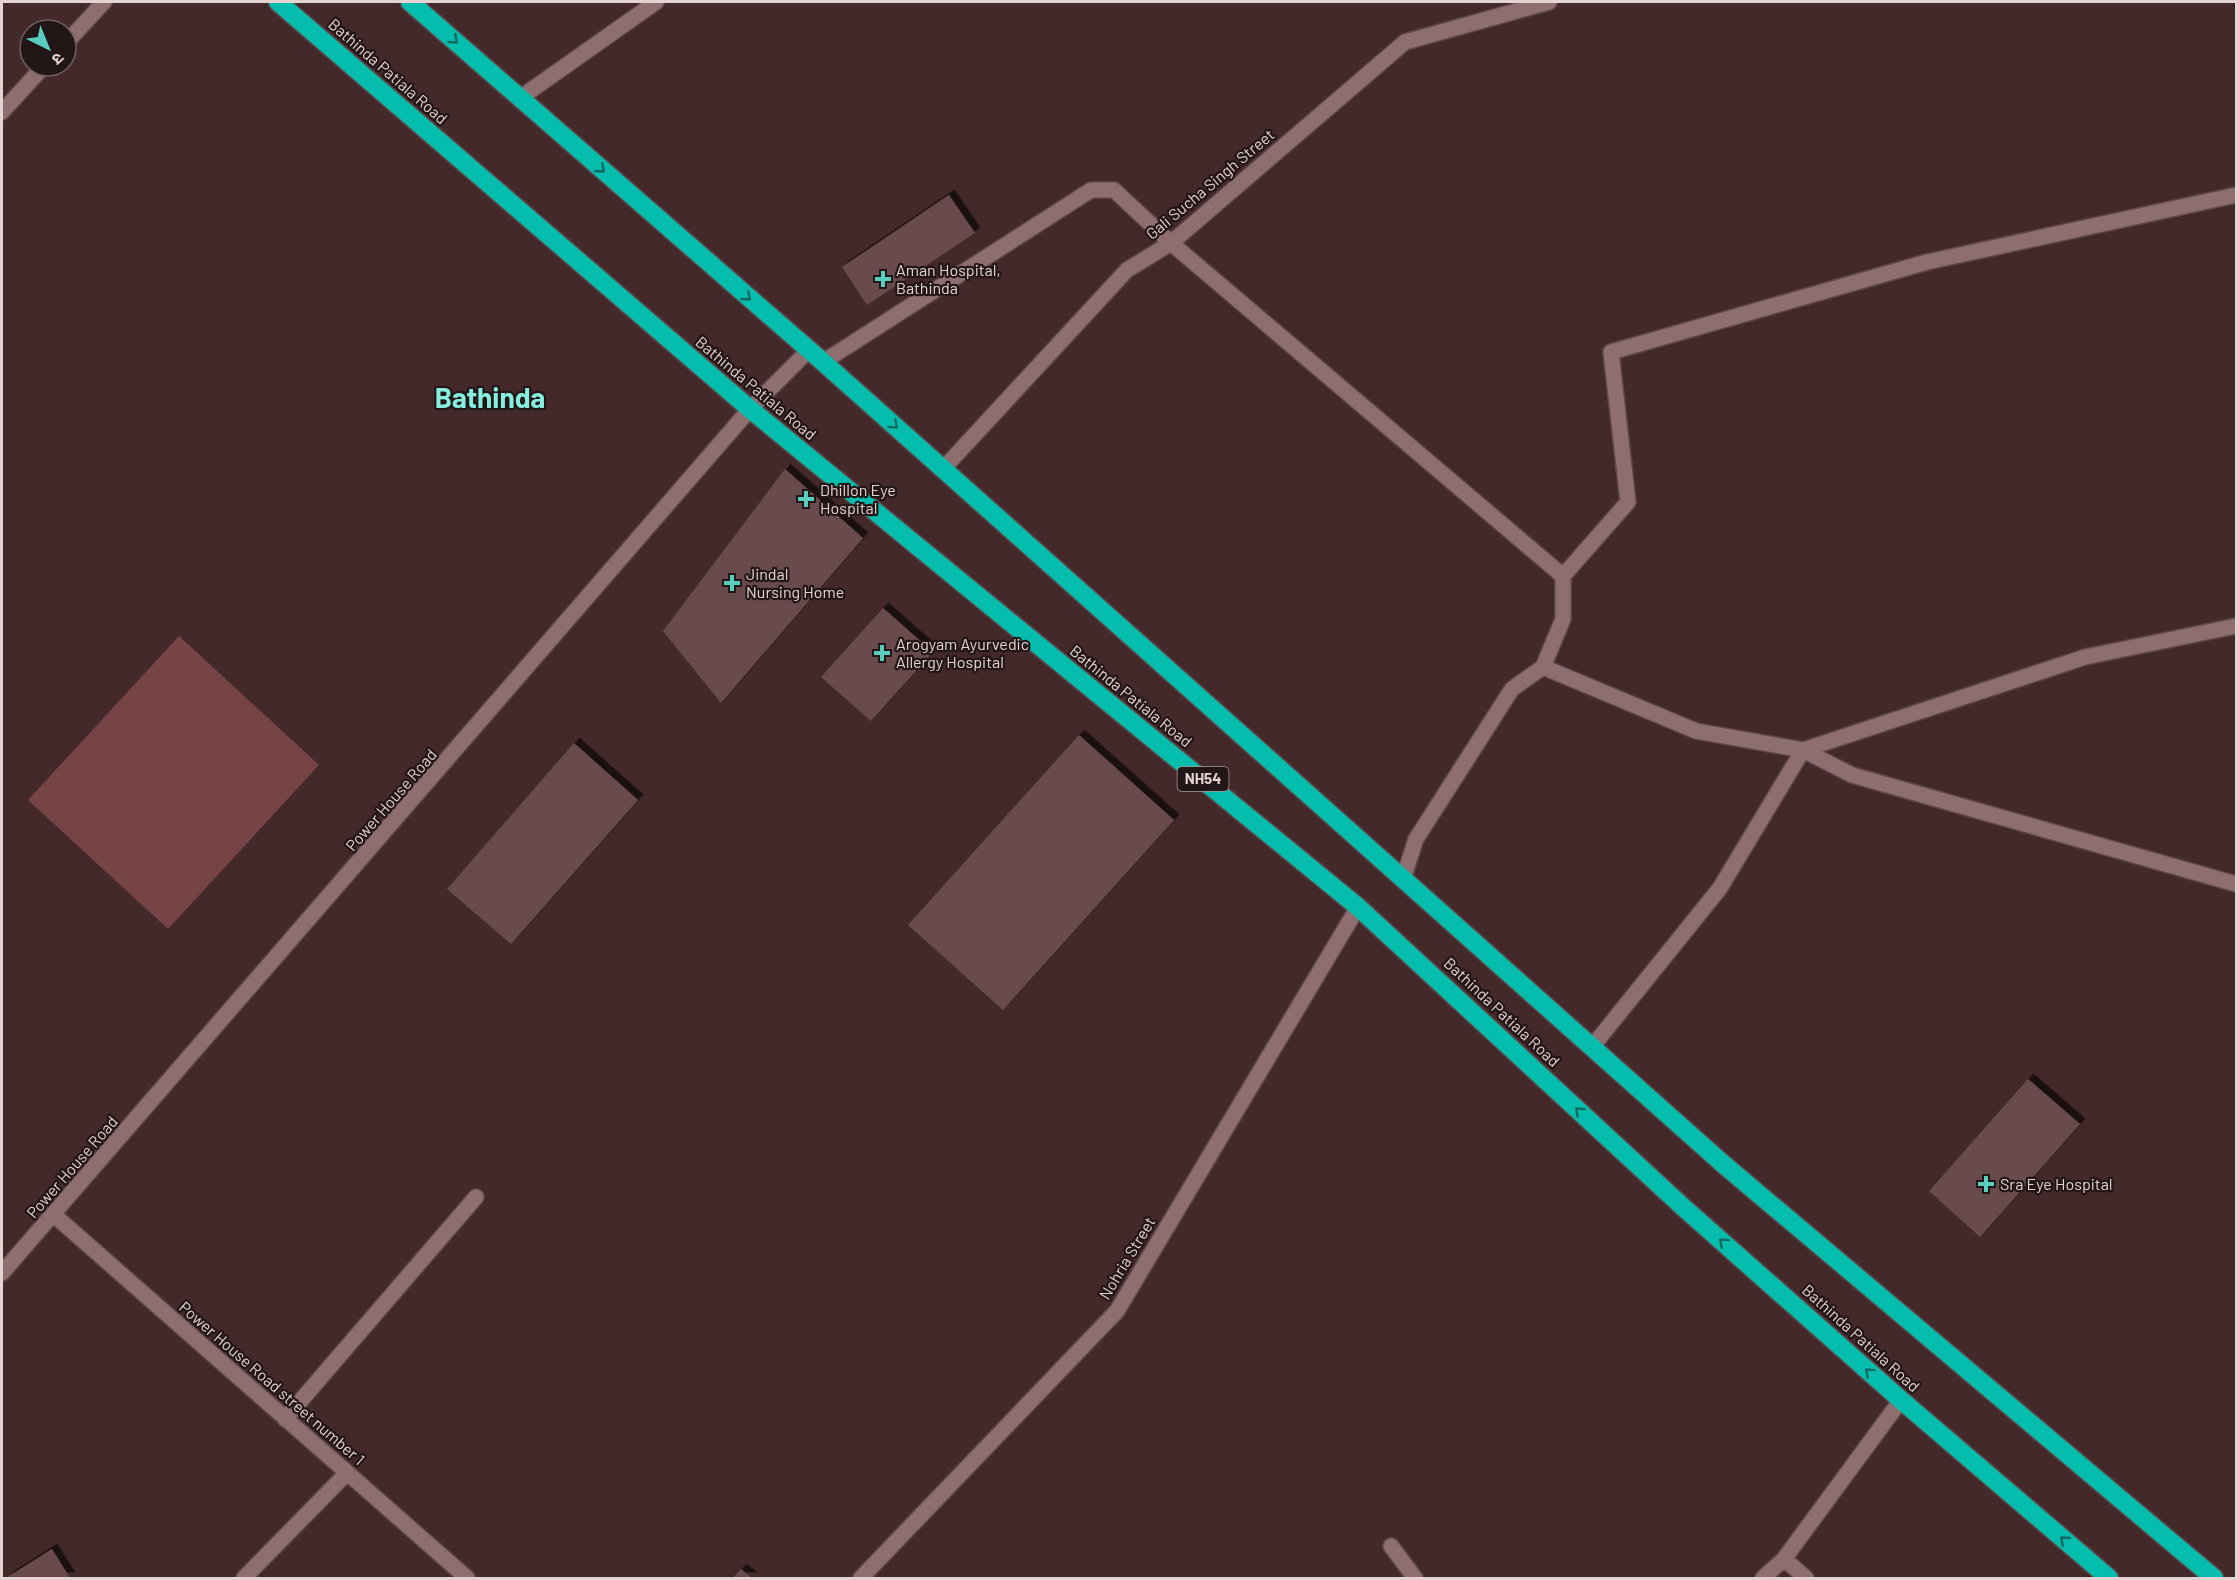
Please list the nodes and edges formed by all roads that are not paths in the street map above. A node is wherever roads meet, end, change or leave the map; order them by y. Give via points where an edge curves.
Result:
1 (104, 2) edge
2 (278, 2) edge
3 (410, 2) edge
4 (656, 2) edge
5 (1549, 2) edge
6 (78, 29) edge
7 (33, 78) edge
8 (520, 98) junction
9 (2, 112) edge
10 (2236, 195) edge
11 (1171, 243) junction
12 (808, 351) junction
13 (823, 362) junction
14 (750, 409) junction
15 (943, 469) junction
16 (1563, 576) junction
17 (2236, 626) edge
18 (1543, 668) junction
19 (1803, 750) junction
20 (1403, 879) junction
21 (2236, 884) edge
22 (1359, 907) junction
23 (1592, 1047) junction
24 (476, 1197) dead end
25 (54, 1215) junction
26 (2, 1274) edge
27 (1901, 1400) junction
28 (285, 1419) junction
29 (347, 1473) junction
30 (1390, 1546) dead end
31 (1784, 1559) junction
32 (244, 1578) edge
33 (466, 1578) edge
34 (861, 1578) edge
35 (1415, 1578) edge
36 (1763, 1578) edge
37 (1806, 1578) edge
38 (2109, 1578) edge
39 (2214, 1578) edge

1 - 6 street
2 - 14 highway, Bathinda Patiala Road / NH54
3 -> 8 highway
4 - 8 street
5 - 11 street, Gali Sucha Singh Street via 1405,42
7 - 9 street
8 -> 12 highway
10 - 16 street via 1927,262 1611,352 1628,502
11 - 13 street via 1114,190 1091,190
11 - 15 street, Gali Sucha Singh Street via 1127,270
11 - 16 street
12 - 13 highway
12 - 14 street, Power House Road
13 -> 15 highway
14 - 22 highway, Bathinda Patiala Road / NH54
14 - 25 street, Power House Road
15 - 20 highway
16 - 18 street via 1563,619
17 - 19 street via 2085,657
18 - 19 street via 1696,731
18 - 20 street via 1512,689 1416,840
19 - 21 street via 1852,775
19 - 23 street via 1720,888
20 - 23 highway
27 -> 22 highway, Bathinda Patiala Road / NH54 via 1683,1207
22 - 34 street, Nohria Street via 1117,1311
23 - 39 highway via 1731,1171
24 - 28 street
25 - 26 street, Power House Road
25 - 28 street, Power House Road street number 1
27 - 31 street
38 -> 27 highway, Bathinda Patiala Road / NH54
28 - 29 street, Power House Road street number 1
29 - 32 street
29 - 33 street, Power House Road street number 1
30 - 35 street
31 - 36 street
31 - 37 street

